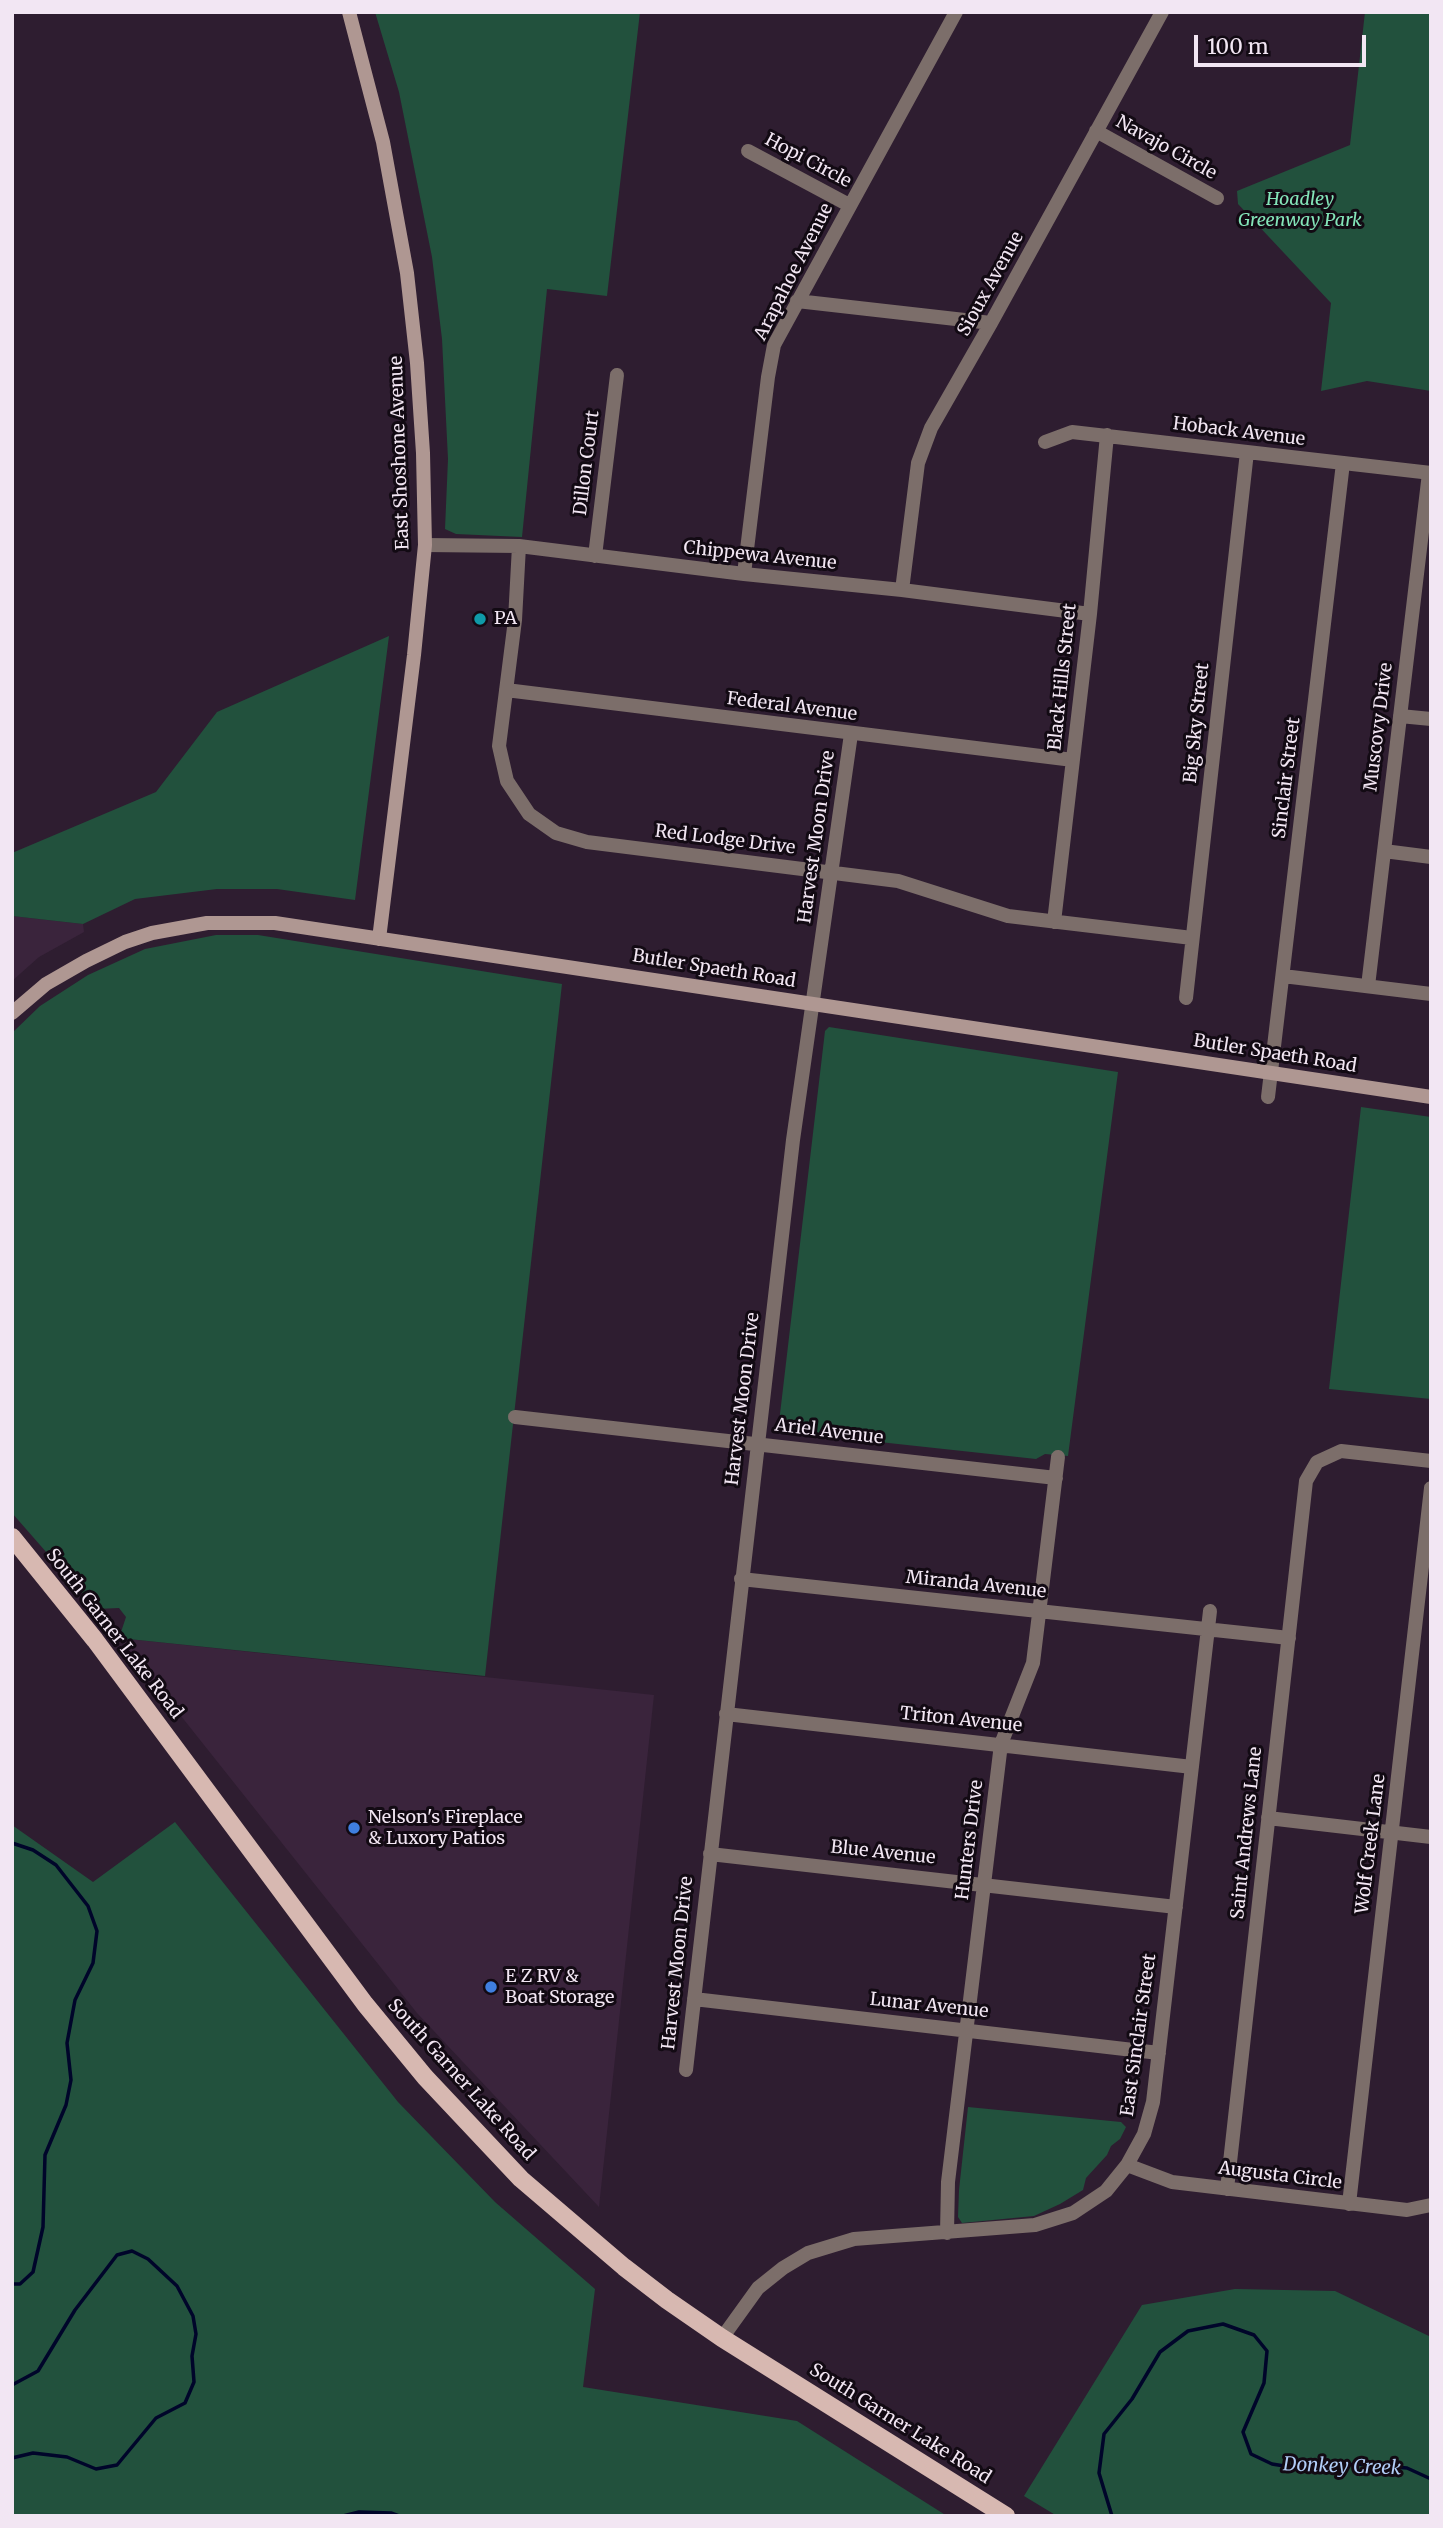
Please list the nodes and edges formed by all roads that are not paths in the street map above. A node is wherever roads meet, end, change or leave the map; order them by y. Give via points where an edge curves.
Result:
1 (349, 12) edge
2 (956, 12) edge
3 (1162, 12) edge
4 (1096, 131) junction
5 (748, 151) dead end
6 (1217, 198) dead end
7 (849, 205) junction
8 (797, 301) junction
9 (991, 323) junction
10 (617, 375) dead end
11 (1107, 435) junction
12 (1045, 442) dead end
13 (1247, 452) junction
14 (1343, 463) junction
15 (1430, 473) edge
16 (425, 545) junction
17 (519, 546) junction
18 (595, 556) junction
19 (744, 574) junction
20 (902, 590) junction
21 (1090, 614) junction
22 (506, 690) junction
23 (1400, 716) junction
24 (1431, 719) edge
25 (851, 734) junction
26 (1073, 760) junction
27 (1384, 851) junction
28 (1431, 857) edge
29 (832, 873) junction
30 (1054, 922) junction
31 (1192, 938) junction
32 (379, 939) junction
33 (1283, 976) junction
34 (1368, 986) junction
35 (1431, 994) edge
36 (1185, 998) dead end
37 (813, 1003) junction
38 (12, 1013) edge
39 (1271, 1073) junction
40 (1268, 1097) dead end
41 (1431, 1097) edge
42 (515, 1417) dead end
43 (757, 1444) junction
44 (1058, 1457) dead end
45 (1431, 1461) edge
46 (1056, 1478) junction
47 (1431, 1488) edge
48 (12, 1537) edge
49 (741, 1579) junction
50 (1040, 1611) junction
51 (1210, 1611) dead end
52 (1208, 1631) junction
53 (1289, 1639) junction
54 (726, 1714) junction
55 (1001, 1744) junction
56 (1192, 1767) junction
57 (1268, 1818) junction
58 (1391, 1833) junction
59 (1431, 1837) edge
60 (710, 1854) junction
61 (985, 1884) junction
62 (1176, 1907) junction
63 (694, 1999) junction
64 (968, 2029) junction
65 (1159, 2053) junction
66 (685, 2070) dead end
67 (1127, 2165) junction
68 (1227, 2189) junction
69 (1349, 2204) junction
70 (1431, 2205) edge
71 (947, 2233) junction
72 (722, 2339) junction
73 (1006, 2516) edge

1 - 16 main road, East Shoshone Avenue via 383,142 407,274 419,389
2 - 7 street, Arapahoe Avenue
3 - 4 street, Sioux Avenue
4 - 6 street, Navajo Circle
4 - 9 street, Sioux Avenue
5 - 7 street, Hopi Circle
7 - 8 street, Arapahoe Avenue
8 - 9 street
8 - 19 street, Arapahoe Avenue via 774,345
9 - 20 street, Sioux Avenue via 931,428 918,463
10 - 18 street, Dillon Court
11 - 12 street, Hoback Avenue via 1072,432
11 - 13 street, Hoback Avenue
11 - 21 street, Black Hills Street
13 - 14 street, Hoback Avenue
13 - 31 street, Big Sky Street
14 - 15 street, Hoback Avenue
14 - 33 street, Sinclair Street
15 - 23 street, Muscovy Drive
16 - 17 street, Chippewa Avenue
16 - 32 main road, East Shoshone Avenue
17 - 18 street, Chippewa Avenue
17 - 22 street, Red Lodge Drive
18 - 19 street, Chippewa Avenue
19 - 20 street, Chippewa Avenue
20 - 21 street, Chippewa Avenue
21 - 26 street, Black Hills Street
22 - 25 street, Federal Avenue
22 - 29 street, Red Lodge Drive via 499,746 507,781 529,814 556,833 587,842
23 - 24 street
23 - 27 street, Muscovy Drive
25 - 26 street, Federal Avenue
25 - 29 street, Harvest Moon Drive
26 - 30 street, Black Hills Street
27 - 28 street
27 - 34 street, Muscovy Drive
29 - 30 street, Red Lodge Drive via 898,881 1008,916
29 - 37 street, Harvest Moon Drive
30 - 31 street, Red Lodge Drive
31 - 36 street, Big Sky Street
32 - 37 main road, Butler Spaeth Road
32 - 38 main road, Butler Spaeth Road via 275,923 176,928 125,942 86,961 46,984
33 - 34 street
33 - 39 street, Sinclair Street
34 - 35 street
37 - 39 main road, Butler Spaeth Road
37 - 43 street, Harvest Moon Drive
39 - 40 street, Sinclair Street
39 - 41 main road, Butler Spaeth Road
42 - 43 street, Ariel Avenue
43 - 46 street, Ariel Avenue
43 - 49 street, Harvest Moon Drive
44 - 46 street, Hunters Drive
45 - 53 street, Saint Andrews Lane via 1342,1451 1317,1462 1306,1481
46 - 50 street, Hunters Drive
47 - 58 street, Wolf Creek Lane
48 - 72 main road, South Garner Lake Road via 103,1651 329,1958 425,2077 521,2179 624,2267
49 - 50 street, Miranda Avenue
49 - 54 street, Harvest Moon Drive
50 - 52 street, Miranda Avenue
50 - 55 street, Hunters Drive via 1034,1663
51 - 52 street, East Sinclair Street
52 - 53 street, Miranda Avenue
52 - 56 street, East Sinclair Street
53 - 57 street, Saint Andrews Lane
54 - 55 street, Triton Avenue
54 - 60 street, Harvest Moon Drive
55 - 56 street, Triton Avenue
55 - 61 street, Hunters Drive
56 - 62 street, East Sinclair Street
57 - 58 street
57 - 68 street, Saint Andrews Lane
58 - 59 street
58 - 69 street, Wolf Creek Lane
60 - 61 street, Blue Avenue
60 - 63 street, Harvest Moon Drive
61 - 62 street, Blue Avenue
61 - 64 street, Hunters Drive
62 - 65 street, East Sinclair Street
63 - 64 street, Lunar Avenue
63 - 66 street, Harvest Moon Drive
64 - 65 street, Lunar Avenue
64 - 71 street, Hunters Drive via 948,2182
65 - 67 street, East Sinclair Street via 1144,2134
67 - 68 street, Augusta Circle via 1172,2182
67 - 71 street, East Sinclair Street via 1107,2191 1073,2213 1035,2225
68 - 69 street, Augusta Circle
69 - 70 street, Augusta Circle via 1406,2210
71 - 72 street, East Sinclair Street via 854,2239 808,2253 758,2288
72 - 73 main road, South Garner Lake Road

